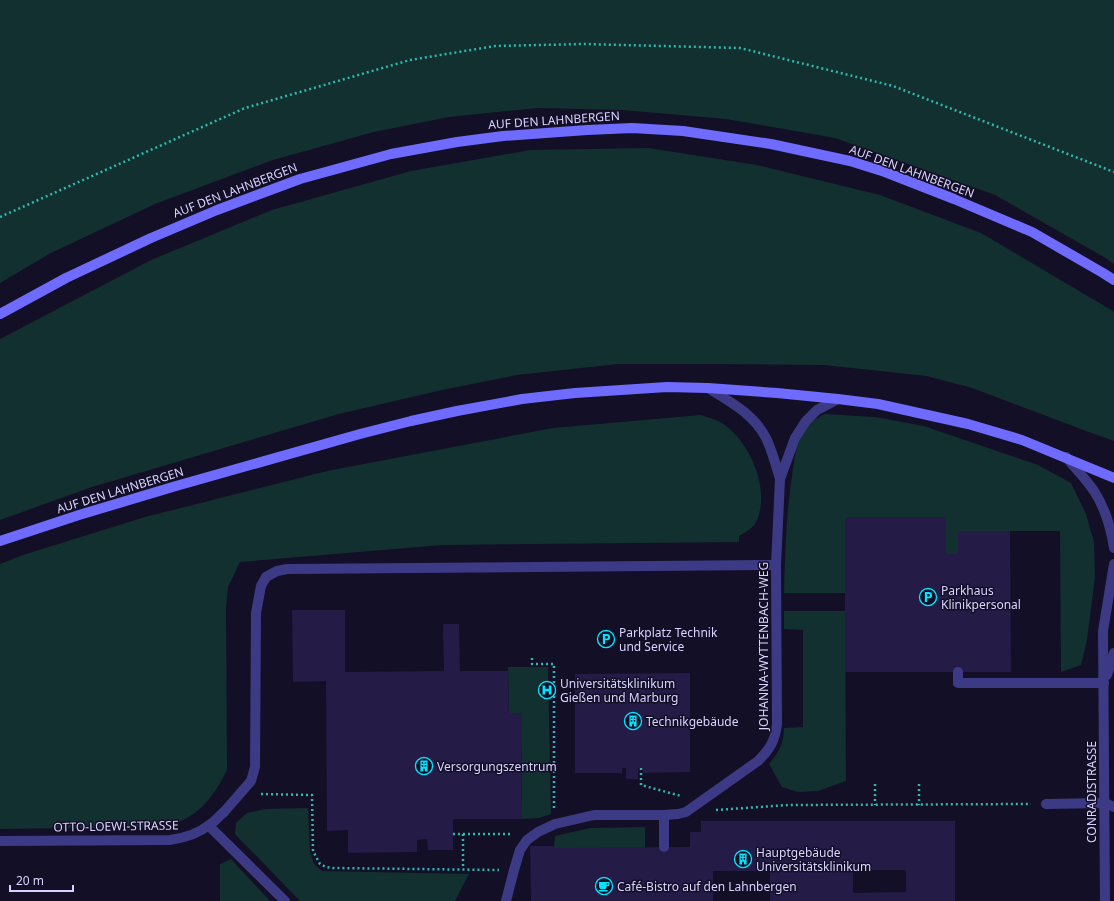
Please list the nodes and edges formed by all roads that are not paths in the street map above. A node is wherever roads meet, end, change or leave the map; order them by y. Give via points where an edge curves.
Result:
1 (1114, 280) edge
2 (0, 314) edge
3 (708, 388) junction
4 (838, 399) junction
5 (1066, 457) junction
6 (1114, 478) edge
7 (780, 479) junction
8 (0, 541) edge
9 (1114, 548) edge
10 (1114, 564) edge
11 (776, 565) junction
12 (1114, 654) edge
13 (958, 672) dead end
14 (1104, 682) junction
15 (1046, 804) road end
16 (1109, 805) edge
17 (664, 815) junction
18 (209, 826) junction
19 (0, 841) edge
20 (664, 847) dead end
21 (285, 901) edge
22 (506, 901) edge
23 (1105, 901) edge

1 - 2 main road, AUF DEN LAHNBERGEN via 1032,232 885,172 823,155 728,137 683,131 625,128 525,134 457,142 391,154 300,179 216,210 151,238 66,278
3 - 4 main road, AUF DEN LAHNBERGEN
3 - 7 street, JOHANNA-WYTTENBACH-WEG via 755,421 766,438
3 - 8 main road, AUF DEN LAHNBERGEN via 667,387 575,394 522,399 457,411 360,434 176,486
4 - 5 main road, AUF DEN LAHNBERGEN via 878,404 968,424 1022,440
4 - 7 street, JOHANNA-WYTTENBACH-WEG via 817,410 806,421 795,438
5 - 6 main road, AUF DEN LAHNBERGEN
5 - 9 street via 1101,504
7 - 11 street, JOHANNA-WYTTENBACH-WEG
10 - 14 street, CONRADISTRASSE via 1104,631
11 - 17 street, JOHANNA-WYTTENBACH-WEG via 777,724 772,744 758,761 686,812
11 - 18 street, OTTO-LOEWI-STRASSE via 277,571 266,577 261,586 256,613 255,767 251,781
12 - 14 street, CONRADISTRASSE
13 - 14 street via 958,683
14 - 16 street, CONRADISTRASSE
15 - 16 street
16 - 23 street, CONRADISTRASSE
17 - 20 street
17 - 22 street, JOHANNA-WYTTENBACH-WEG via 594,815 555,824 538,832 527,840 520,850
18 - 19 street, OTTO-LOEWI-STRASSE via 180,839 170,840
18 - 21 street

